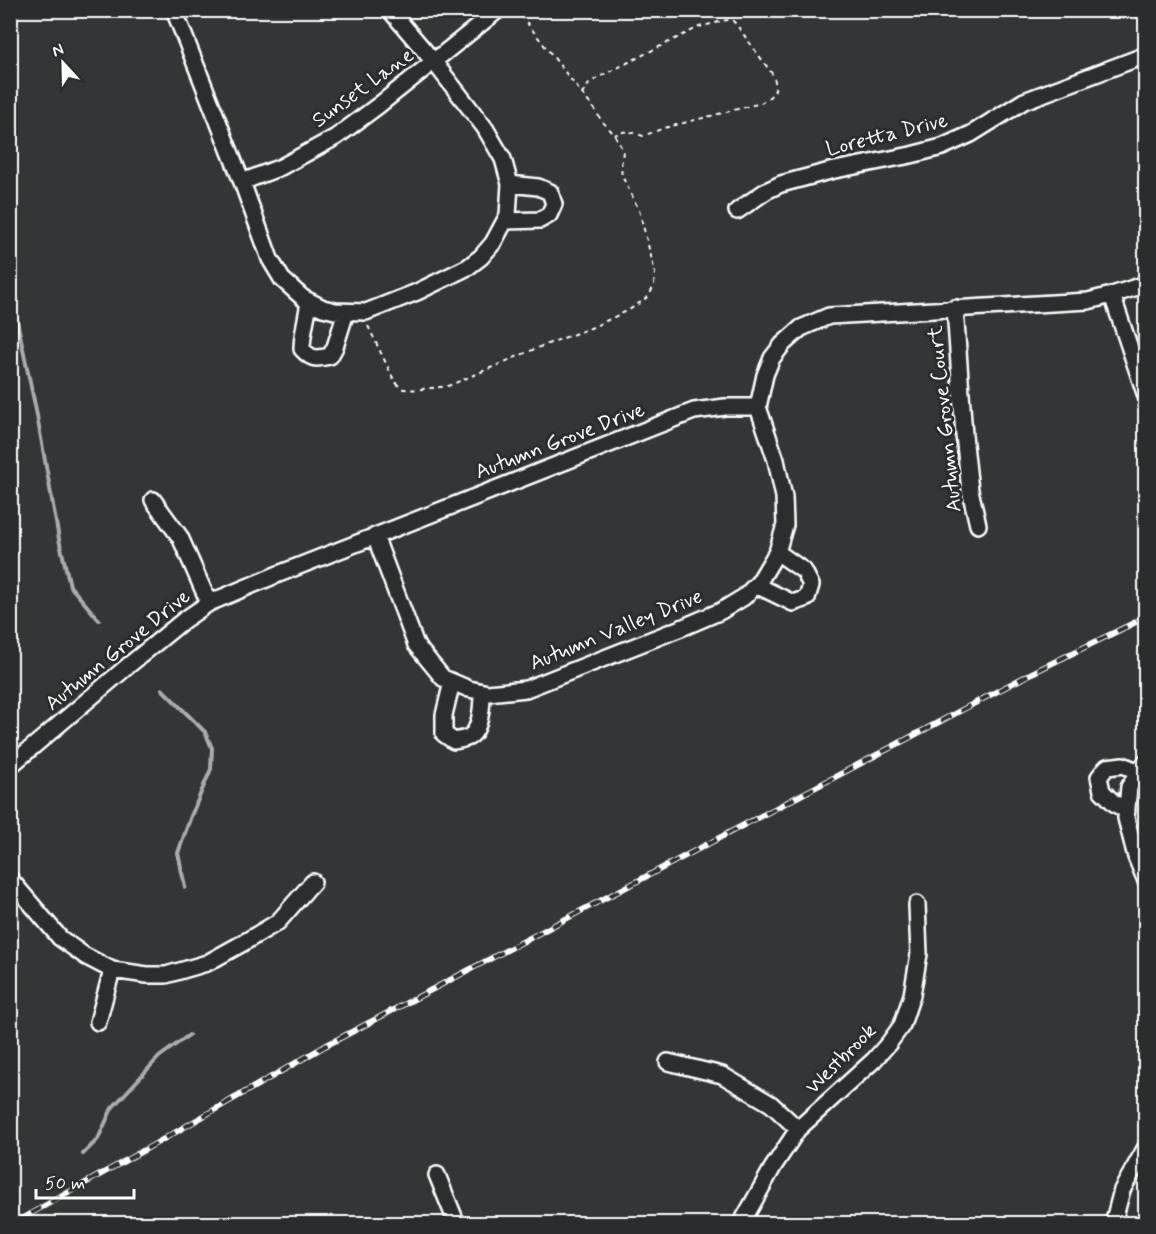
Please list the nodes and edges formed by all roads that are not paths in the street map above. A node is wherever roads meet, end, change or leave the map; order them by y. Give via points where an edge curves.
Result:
1 (174, 10) edge
2 (390, 10) edge
3 (498, 10) edge
4 (1146, 55) edge
5 (434, 62) junction
6 (242, 182) junction
7 (510, 184) junction
8 (737, 211) dead end
9 (505, 221) junction
10 (1146, 284) edge
11 (1112, 295) junction
12 (309, 301) junction
13 (955, 308) junction
14 (346, 312) junction
15 (1146, 396) edge
16 (758, 407) junction
17 (153, 500) dead end
18 (978, 525) dead end
19 (375, 537) junction
20 (777, 552) junction
21 (756, 585) junction
22 (209, 603) junction
23 (453, 682) junction
24 (482, 692) junction
25 (10, 766) edge
26 (1142, 767) edge
27 (1127, 811) junction
28 (10, 879) edge
29 (1146, 881) edge
30 (313, 882) dead end
31 (917, 904) dead end
32 (112, 970) junction
33 (98, 1022) dead end
34 (668, 1062) dead end
35 (798, 1129) junction
36 (1146, 1147) edge
37 (437, 1175) dead end
38 (457, 1224) edge
39 (741, 1224) edge
40 (1113, 1224) edge

1 - 6 street
2 - 5 street
3 - 5 street, Sunset Lane
4 - 8 street, Loretta Drive via 1024,101 972,134 942,147 781,184
5 - 6 street, Sunset Lane via 336,137 281,167
5 - 7 street via 485,128 503,159
6 - 12 street via 270,259 282,279
7 - 9 street
7 - 9 street via 550,192 554,204 549,215 540,220
9 - 14 street via 493,243 468,267 366,312
10 - 11 street
11 - 13 street via 1088,301
11 - 15 street
12 - 14 street
12 - 14 street via 302,349 317,359 330,356
13 - 16 street via 829,316 801,328 772,358
13 - 18 street, Autumn Grove Court via 969,490
16 - 19 street, Autumn Grove Drive via 694,411
16 - 20 street, Autumn Valley Drive via 784,497 785,525
17 - 22 street via 180,537
19 - 22 street, Autumn Grove Drive
19 - 23 street, Autumn Valley Drive via 416,645 443,678
20 - 21 street, Autumn Valley Drive
20 - 21 street via 804,571 811,585 807,598 794,603
21 - 24 street, Autumn Valley Drive via 721,611 526,689
22 - 25 street, Autumn Grove Drive via 129,664
23 - 24 street, Autumn Valley Drive
23 - 24 street via 444,715 444,734 454,741 470,737 477,728
26 - 27 street via 1129,787
26 - 27 street via 1107,767 1099,777 1102,791
27 - 29 street via 1136,857
28 - 32 street via 60,938
30 - 32 street via 278,922 207,963 166,975
31 - 35 street, Westbrook via 919,954 902,1025 874,1059
32 - 33 street
34 - 35 street via 722,1075 771,1104
35 - 39 street, Westbrook
36 - 40 street via 1122,1190
37 - 38 street

